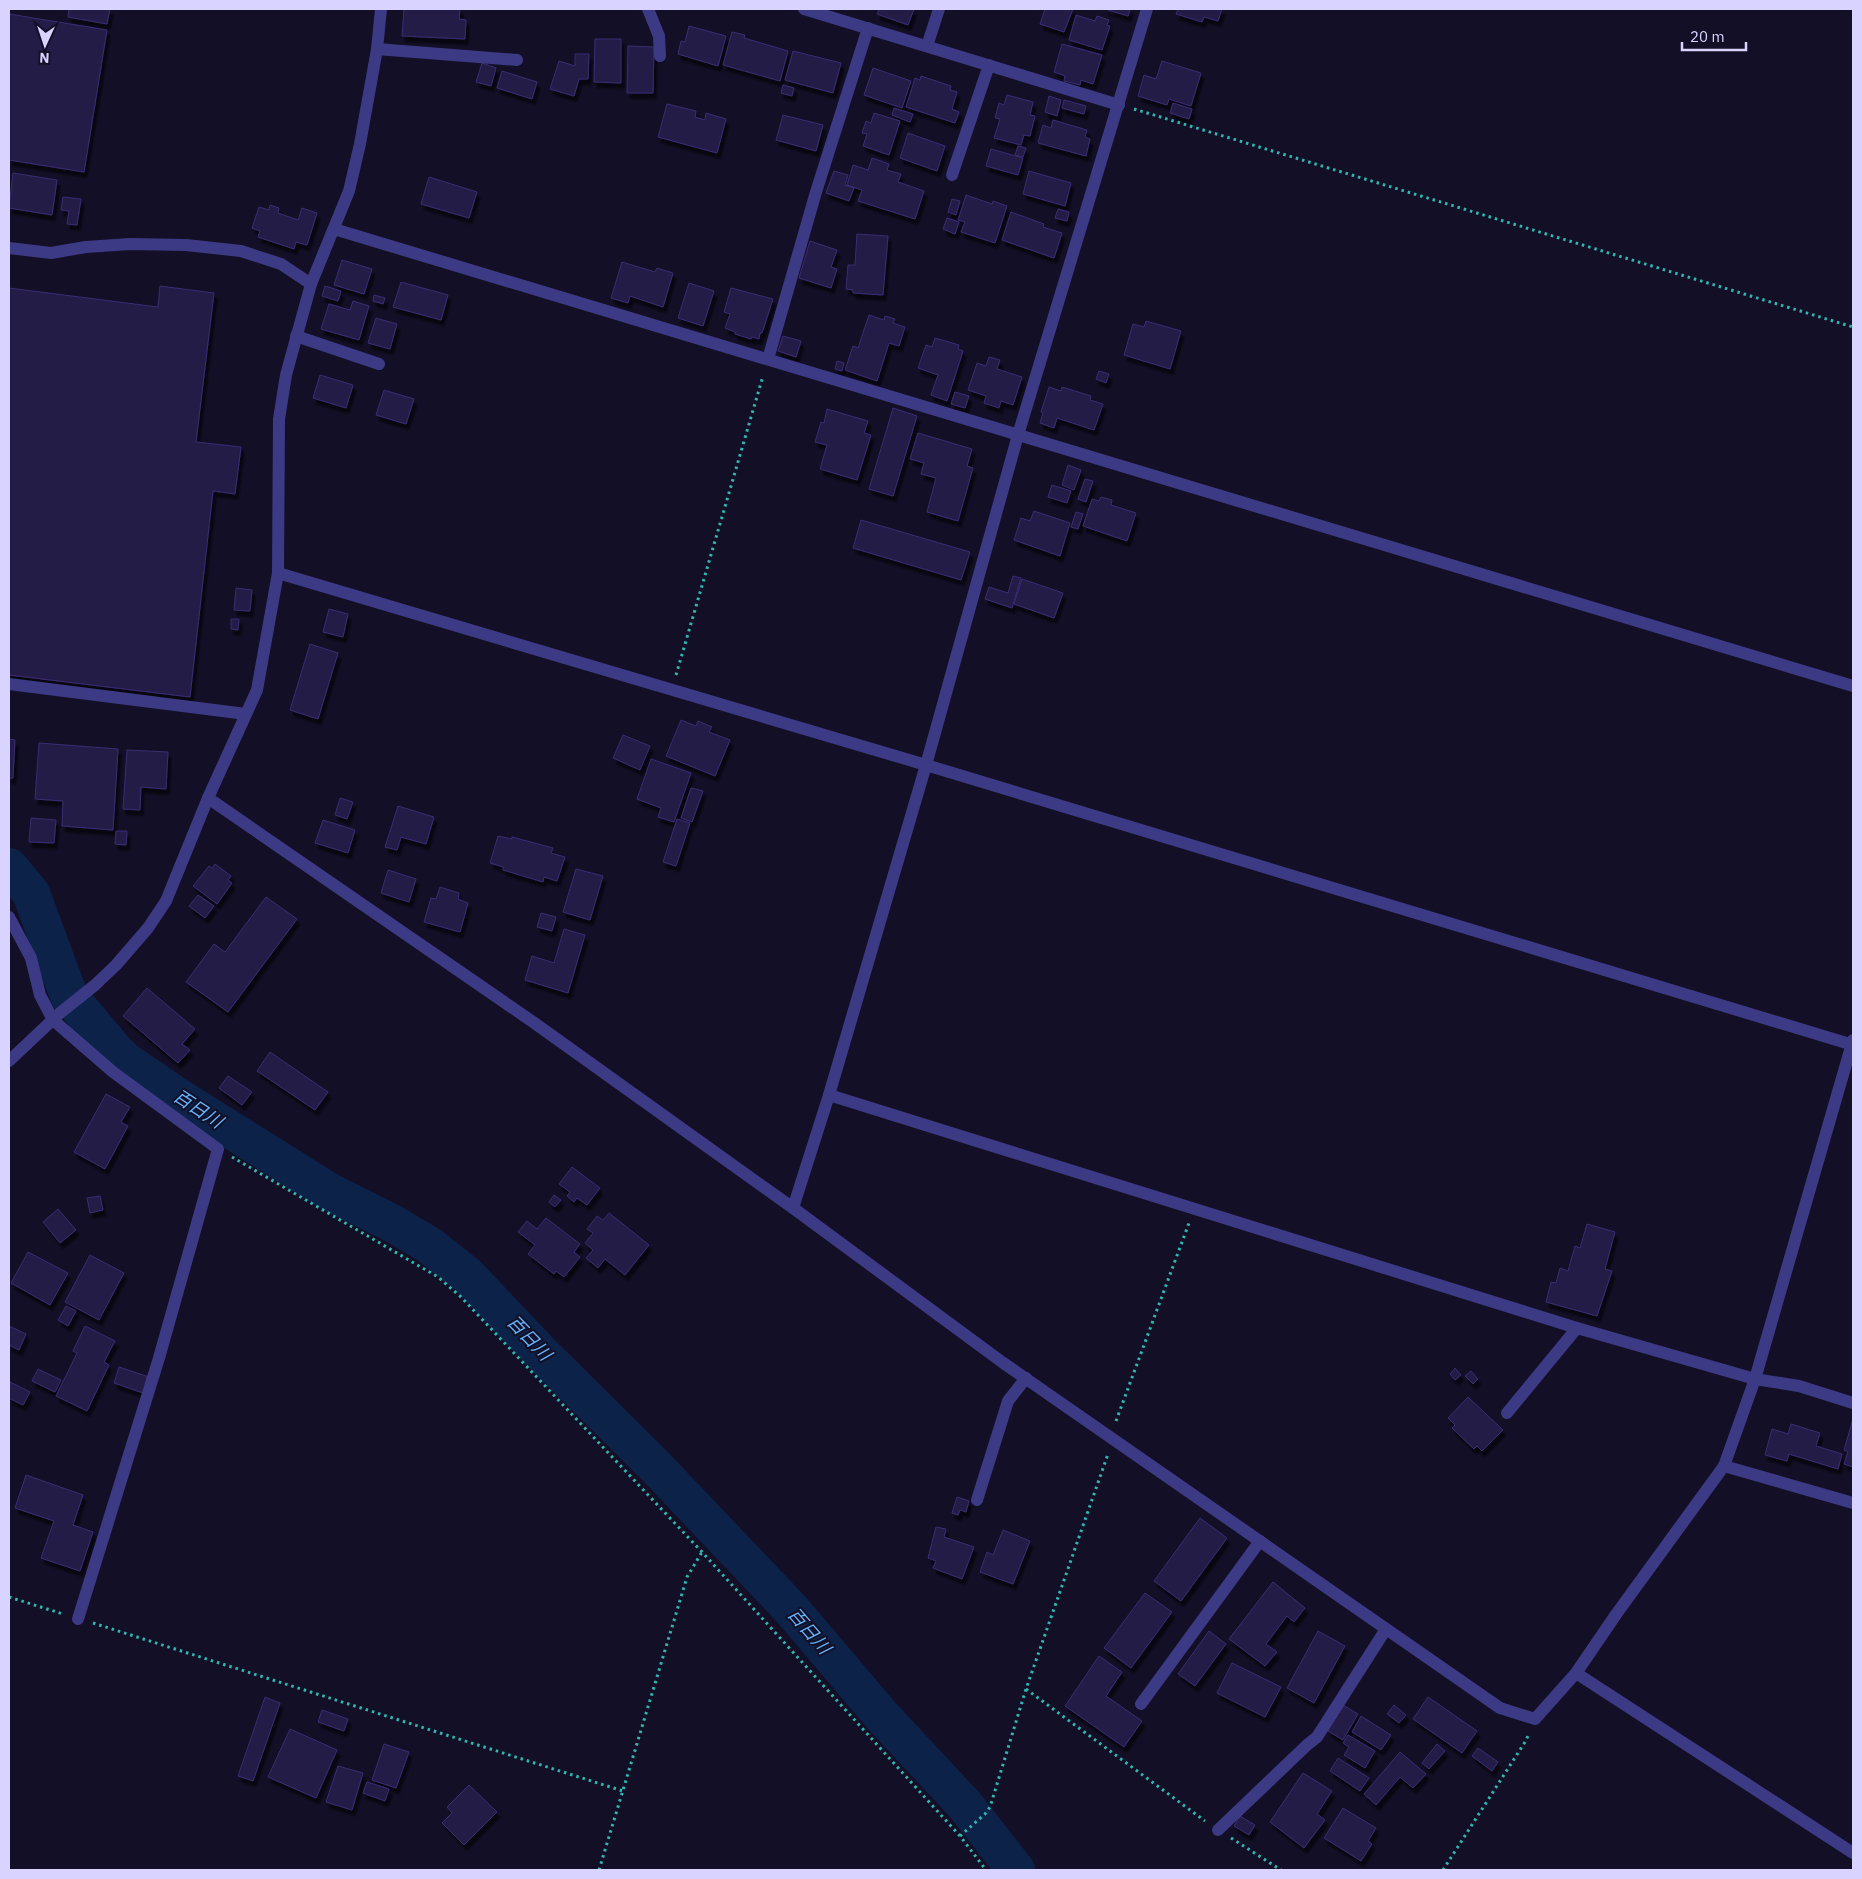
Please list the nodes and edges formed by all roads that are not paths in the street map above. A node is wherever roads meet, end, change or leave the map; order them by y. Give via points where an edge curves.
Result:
1 (381, 9) edge
2 (648, 9) edge
3 (804, 9) edge
4 (939, 9) edge
5 (1147, 9) edge
6 (868, 28) junction
7 (927, 46) junction
8 (377, 48) junction
9 (660, 56) dead end
10 (517, 60) dead end
11 (989, 65) junction
12 (1119, 105) junction
13 (952, 174) dead end
14 (334, 229) junction
15 (9, 248) edge
16 (311, 284) junction
17 (296, 336) junction
18 (768, 359) junction
19 (379, 364) dead end
20 (1018, 435) junction
21 (278, 573) junction
22 (9, 684) edge
23 (1853, 686) edge
24 (246, 714) junction
25 (926, 765) junction
26 (208, 798) junction
27 (9, 917) edge
28 (56, 1016) junction
29 (1853, 1043) edge
30 (9, 1061) edge
31 (829, 1095) junction
32 (793, 1208) junction
33 (1577, 1328) junction
34 (1026, 1378) junction
35 (1755, 1379) junction
36 (1853, 1403) edge
37 (1507, 1413) dead end
38 (1724, 1466) junction
39 (978, 1500) dead end
40 (1853, 1503) edge
41 (1260, 1541) junction
42 (78, 1619) road end
43 (1386, 1629) junction
44 (1576, 1673) junction
45 (1141, 1704) dead end
46 (1218, 1830) road end
47 (1853, 1853) edge

1 - 8 street
2 - 9 street via 659,36
3 - 6 street
4 - 7 street
5 - 12 street
6 - 7 street
6 - 18 street
7 - 11 street
8 - 10 street
8 - 14 street via 349,191
11 - 12 street
11 - 13 street
12 - 20 street
14 - 16 street
14 - 18 street
15 - 16 street via 51,253 86,247 186,245 241,252 281,264
16 - 17 street
17 - 19 street
17 - 21 street via 279,419
18 - 20 street
20 - 23 street
20 - 25 street
21 - 24 street via 258,690
21 - 25 street
22 - 24 street
24 - 26 street
25 - 29 street
25 - 31 street
26 - 28 street via 166,901 148,928 116,965
26 - 32 street via 533,1022
27 - 28 street via 32,958 40,995
28 - 30 street
28 - 42 street via 113,1072 218,1149 159,1358
29 - 35 street
31 - 32 street
31 - 33 street
32 - 34 street
33 - 35 street
33 - 37 street
34 - 39 street via 1008,1401
34 - 41 street
35 - 36 street via 1799,1386
35 - 38 street
38 - 40 street
38 - 44 street
41 - 43 street
41 - 45 street
43 - 44 street via 1500,1708 1535,1719
43 - 46 street via 1317,1737
44 - 47 street

